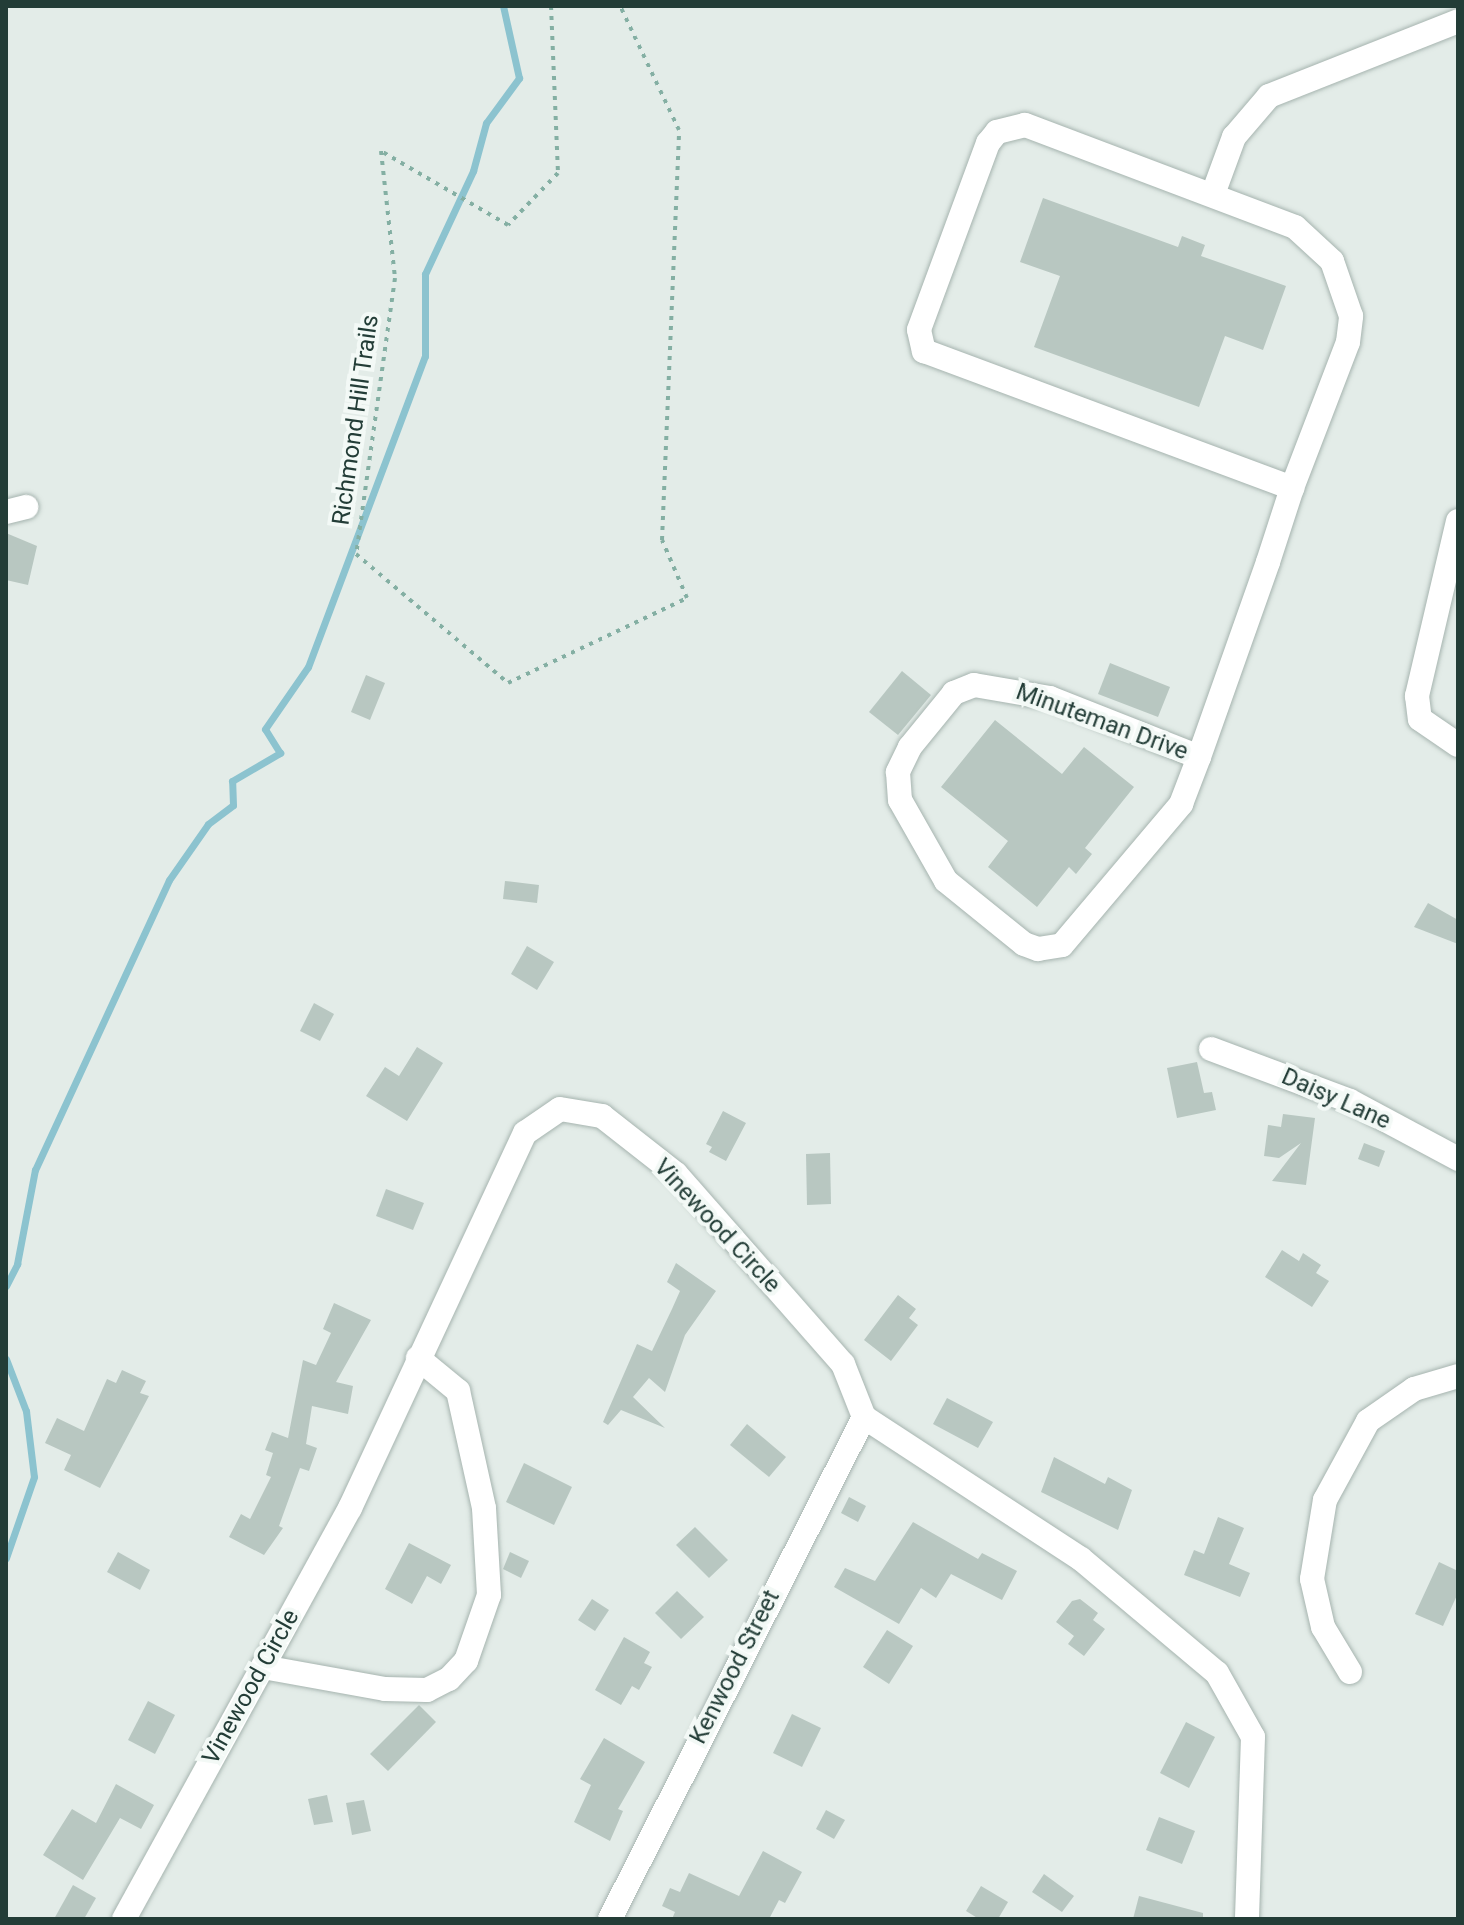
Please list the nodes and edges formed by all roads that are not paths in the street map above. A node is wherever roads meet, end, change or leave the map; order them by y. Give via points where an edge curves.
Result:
1 (1458, 21) edge
2 (1213, 194) junction
3 (1292, 488) junction
4 (1458, 521) edge
5 (1458, 745) edge
6 (1199, 757) junction
7 (1211, 1049) dead end
8 (1458, 1159) edge
9 (418, 1358) junction
10 (1458, 1376) edge
11 (864, 1417) junction
12 (263, 1667) junction
13 (1350, 1672) dead end
14 (124, 1919) edge
15 (610, 1919) edge
16 (1247, 1919) edge

1 - 2 street via 1269,96 1234,137
2 - 3 street via 1295,227 1332,261 1344,289 1351,316 1348,342
2 - 3 street via 1025,125 1010,125 988,143 918,340 933,357
3 - 6 street
4 - 5 street via 1417,696 1420,719
6 - 6 street, Minuteman Drive via 1181,804 1076,931 1062,945 1038,949 1010,936 946,881 900,800 898,772 910,747 954,693 974,685 1050,698
7 - 8 street, Daisy Lane via 1350,1101
9 - 11 street, Vinewood Circle via 525,1133 560,1109 602,1116 676,1174 843,1364
9 - 12 street, Vinewood Circle via 350,1508
9 - 12 street via 458,1391 484,1508 489,1595 466,1661 449,1679 427,1690 385,1689
10 - 13 street via 1414,1389 1368,1421 1325,1500 1312,1579 1323,1627
11 - 15 street, Kenwood Street
11 - 16 street via 1081,1559 1217,1673 1253,1737
12 - 14 street, Vinewood Circle

